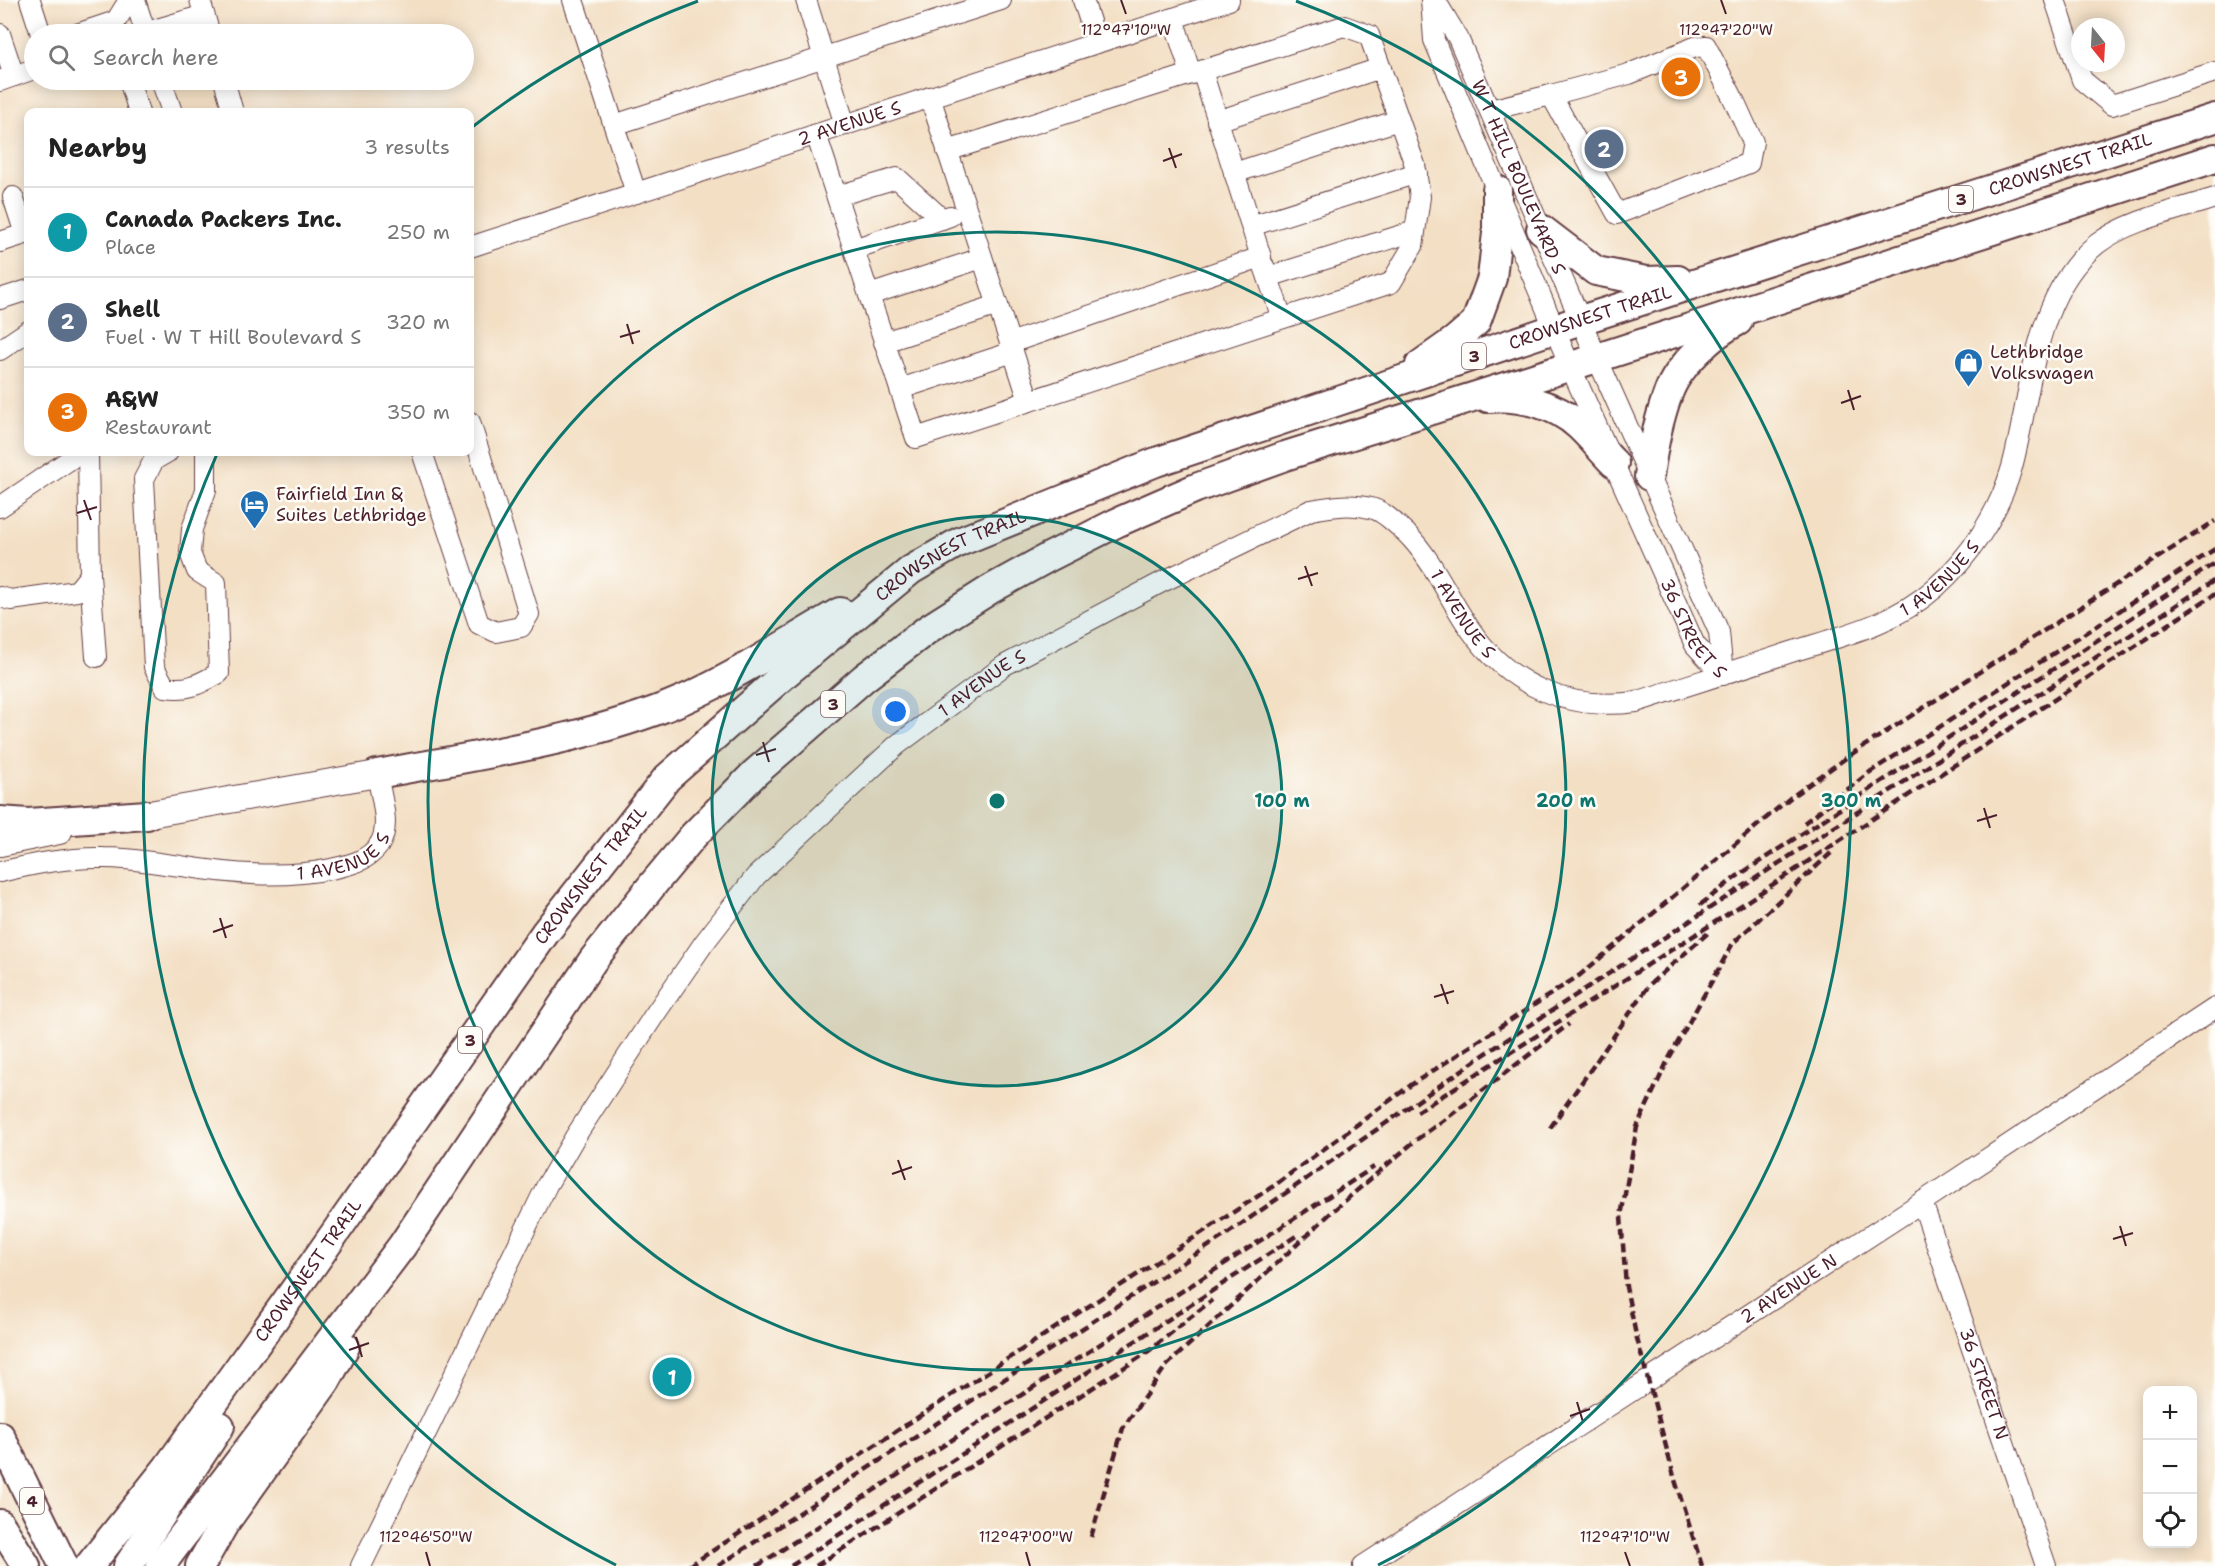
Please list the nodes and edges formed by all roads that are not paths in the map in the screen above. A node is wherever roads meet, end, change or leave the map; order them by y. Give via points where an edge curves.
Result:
1 (30, 0) edge
2 (135, 0) edge
3 (573, 0) edge
4 (806, 0) edge
5 (1001, 0) edge
6 (1083, 0) edge
7 (1229, 0) edge
8 (1433, 0) edge
9 (2055, 0) edge
10 (121, 5) edge
11 (202, 7) edge
12 (1173, 18) junction
13 (38, 24) edge
14 (107, 24) edge
15 (141, 24) edge
16 (165, 24) edge
17 (207, 24) edge
18 (0, 34) edge
19 (1097, 43) junction
20 (824, 57) junction
21 (1381, 68) junction
22 (24, 69) edge
23 (6, 70) edge
24 (1196, 72) junction
25 (2215, 72) edge
26 (132, 90) edge
27 (164, 90) edge
28 (227, 90) edge
29 (1551, 94) junction
30 (930, 97) junction
31 (138, 108) edge
32 (171, 108) edge
33 (232, 108) edge
34 (1490, 110) junction
35 (2215, 118) edge
36 (1399, 120) junction
37 (1218, 121) junction
38 (614, 124) junction
39 (845, 125) junction
40 (816, 134) junction
41 (948, 151) junction
42 (2215, 158) edge
43 (1234, 173) junction
44 (1417, 173) junction
45 (1497, 190) junction
46 (636, 193) junction
47 (837, 196) junction
48 (14, 197) edge
49 (2215, 198) edge
50 (967, 211) junction
51 (942, 219) junction
52 (24, 225) edge
53 (1251, 226) junction
54 (1541, 229) junction
55 (1415, 231) junction
56 (24, 234) edge
57 (0, 242) edge
58 (474, 246) edge
59 (854, 249) junction
60 (1261, 257) junction
61 (982, 258) junction
62 (1268, 277) junction
63 (1707, 280) junction
64 (24, 291) edge
65 (869, 295) junction
66 (1791, 295) junction
67 (0, 299) edge
68 (998, 306) junction
69 (1282, 318) junction
70 (1581, 320) junction
71 (1555, 329) junction
72 (24, 334) edge
73 (884, 342) junction
74 (1012, 347) junction
75 (0, 350) edge
76 (1583, 362) junction
77 (1393, 383) junction
78 (900, 389) junction
79 (1029, 401) junction
80 (1453, 403) junction
81 (474, 435) edge
82 (75, 456) edge
83 (88, 456) edge
84 (161, 456) edge
85 (206, 456) edge
86 (423, 456) edge
87 (1614, 463) junction
88 (1649, 476) junction
89 (0, 507) edge
90 (912, 570) junction
91 (90, 575) junction
92 (0, 597) edge
93 (96, 657) dead end
94 (1723, 675) junction
95 (376, 774) junction
96 (147, 815) junction
97 (0, 821) edge
98 (0, 843) edge
99 (0, 872) edge
100 (2215, 1008) edge
101 (1922, 1202) junction
102 (402, 1246) junction
103 (314, 1263) junction
104 (0, 1437) edge
105 (0, 1524) edge
106 (0, 1561) edge
107 (2, 1566) edge
108 (26, 1566) edge
109 (64, 1566) edge
110 (89, 1566) edge
111 (128, 1566) edge
112 (160, 1566) edge
113 (200, 1566) edge
114 (361, 1566) edge
115 (1363, 1566) edge
116 (2046, 1566) edge

1 - 13 street
2 - 15 street
3 - 38 street
4 - 20 street
5 - 20 street
6 - 19 street
7 - 12 street, 2 AVENUE S
8 - 34 street, W T HILL BOULEVARD S via 1458,38
8 - 45 street, W T HILL BOULEVARD S via 1434,40
9 - 25 street via 2082,80 2112,105
10 - 14 street via 116,21
11 - 16 street
11 - 17 street
12 - 19 street, 2 AVENUE S
12 - 24 street
18 - 23 street
19 - 30 street, 2 AVENUE S
20 - 38 street
20 - 39 street
21 - 24 street via 1369,35 1344,26
21 - 36 street
21 - 37 street
22 - 23 street
24 - 37 street
24 - 41 street
26 - 31 street
27 - 32 street
28 - 33 street
29 - 29 street via 1629,74 1706,45 1753,142 1749,164 1617,214
29 - 34 street
30 - 39 street, 2 AVENUE S
30 - 41 street
34 - 54 street, W T HILL BOULEVARD S
35 - 63 highway, CROWSNEST TRAIL / 3
36 - 43 street
36 - 44 street
37 - 43 street
38 - 46 street
39 - 40 street, 2 AVENUE S
40 - 46 street, 2 AVENUE S
40 - 47 street
41 - 50 street
42 - 66 highway, 3
43 - 53 street
44 - 53 street
44 - 55 street via 1420,198
45 - 71 street, W T HILL BOULEVARD S
45 - 77 highway via 1492,278 1476,322
46 - 58 street, 2 AVENUE S
47 - 51 street via 897,178
47 - 59 street
48 - 52 street
49 - 94 street, 1 AVENUE S via 2127,226 2099,242 2078,261 2058,289 2044,325 2011,469 2000,499 1970,550 1943,580 1917,603 1873,626
50 - 51 street
50 - 61 street
51 - 59 street
53 - 60 street
54 - 63 highway via 1596,271 1646,281
54 - 70 street, W T HILL BOULEVARD S
55 - 62 street
55 - 69 street via 1413,246 1391,283
56 - 57 street
59 - 65 street
60 - 62 street
60 - 74 street
61 - 65 street
61 - 68 street
62 - 69 street
63 - 70 highway, CROWSNEST TRAIL / 3
64 - 67 street
65 - 73 street
66 - 76 highway, 3
66 - 88 highway via 1731,324 1696,351 1668,391
68 - 73 street
68 - 74 street
69 - 79 street
70 - 71 highway, CROWSNEST TRAIL / 3
70 - 76 street, W T HILL BOULEVARD S
71 - 76 street, W T HILL BOULEVARD S
71 - 77 highway, CROWSNEST TRAIL / 3
72 - 75 street
73 - 78 street
74 - 78 street
74 - 79 street
76 - 80 highway, 3
76 - 87 street, 36 STREET S
76 - 88 street, 36 STREET S
77 - 90 highway, CROWSNEST TRAIL / 3 via 1156,462 959,542
78 - 79 street via 916,438
80 - 87 highway via 1505,396 1547,406 1578,425
80 - 102 highway, 3 via 1251,468 1116,523 992,589 928,629 864,678 755,773 654,883 582,976
81 - 86 street via 529,614 521,627 496,632 479,624
82 - 89 street
83 - 91 street
84 - 85 street via 154,460 144,479 154,668 165,687 181,690 219,673 216,583 197,571 190,553 192,529 206,490
87 - 94 street, 36 STREET S via 1695,645
88 - 94 street, 36 STREET S via 1719,632
90 - 95 highway via 670,705 561,739
90 - 103 highway, CROWSNEST TRAIL / 3 via 667,778 545,933
91 - 92 street via 77,591 11,600
91 - 93 street
94 - 114 street, 1 AVENUE S via 1636,702 1617,704 1576,701 1538,690 1484,648 1420,547 1377,510 1346,504 1311,510 1162,582 1005,665 897,745 756,876 704,944 547,1185
95 - 96 main road
95 - 99 street, 1 AVENUE S via 384,835 368,856 349,865 318,872 254,875 95,858 65,859
96 - 97 highway via 28,823
96 - 98 main road
100 - 101 street, 2 AVENUE N
101 - 115 street, 2 AVENUE N
101 - 116 street, 36 STREET N
102 - 112 highway, 3
102 - 113 highway via 326,1381 224,1524
103 - 110 highway, CROWSNEST TRAIL / 3 via 167,1468
103 - 111 highway via 227,1414
104 - 109 highway, 4
105 - 108 highway
106 - 107 highway

